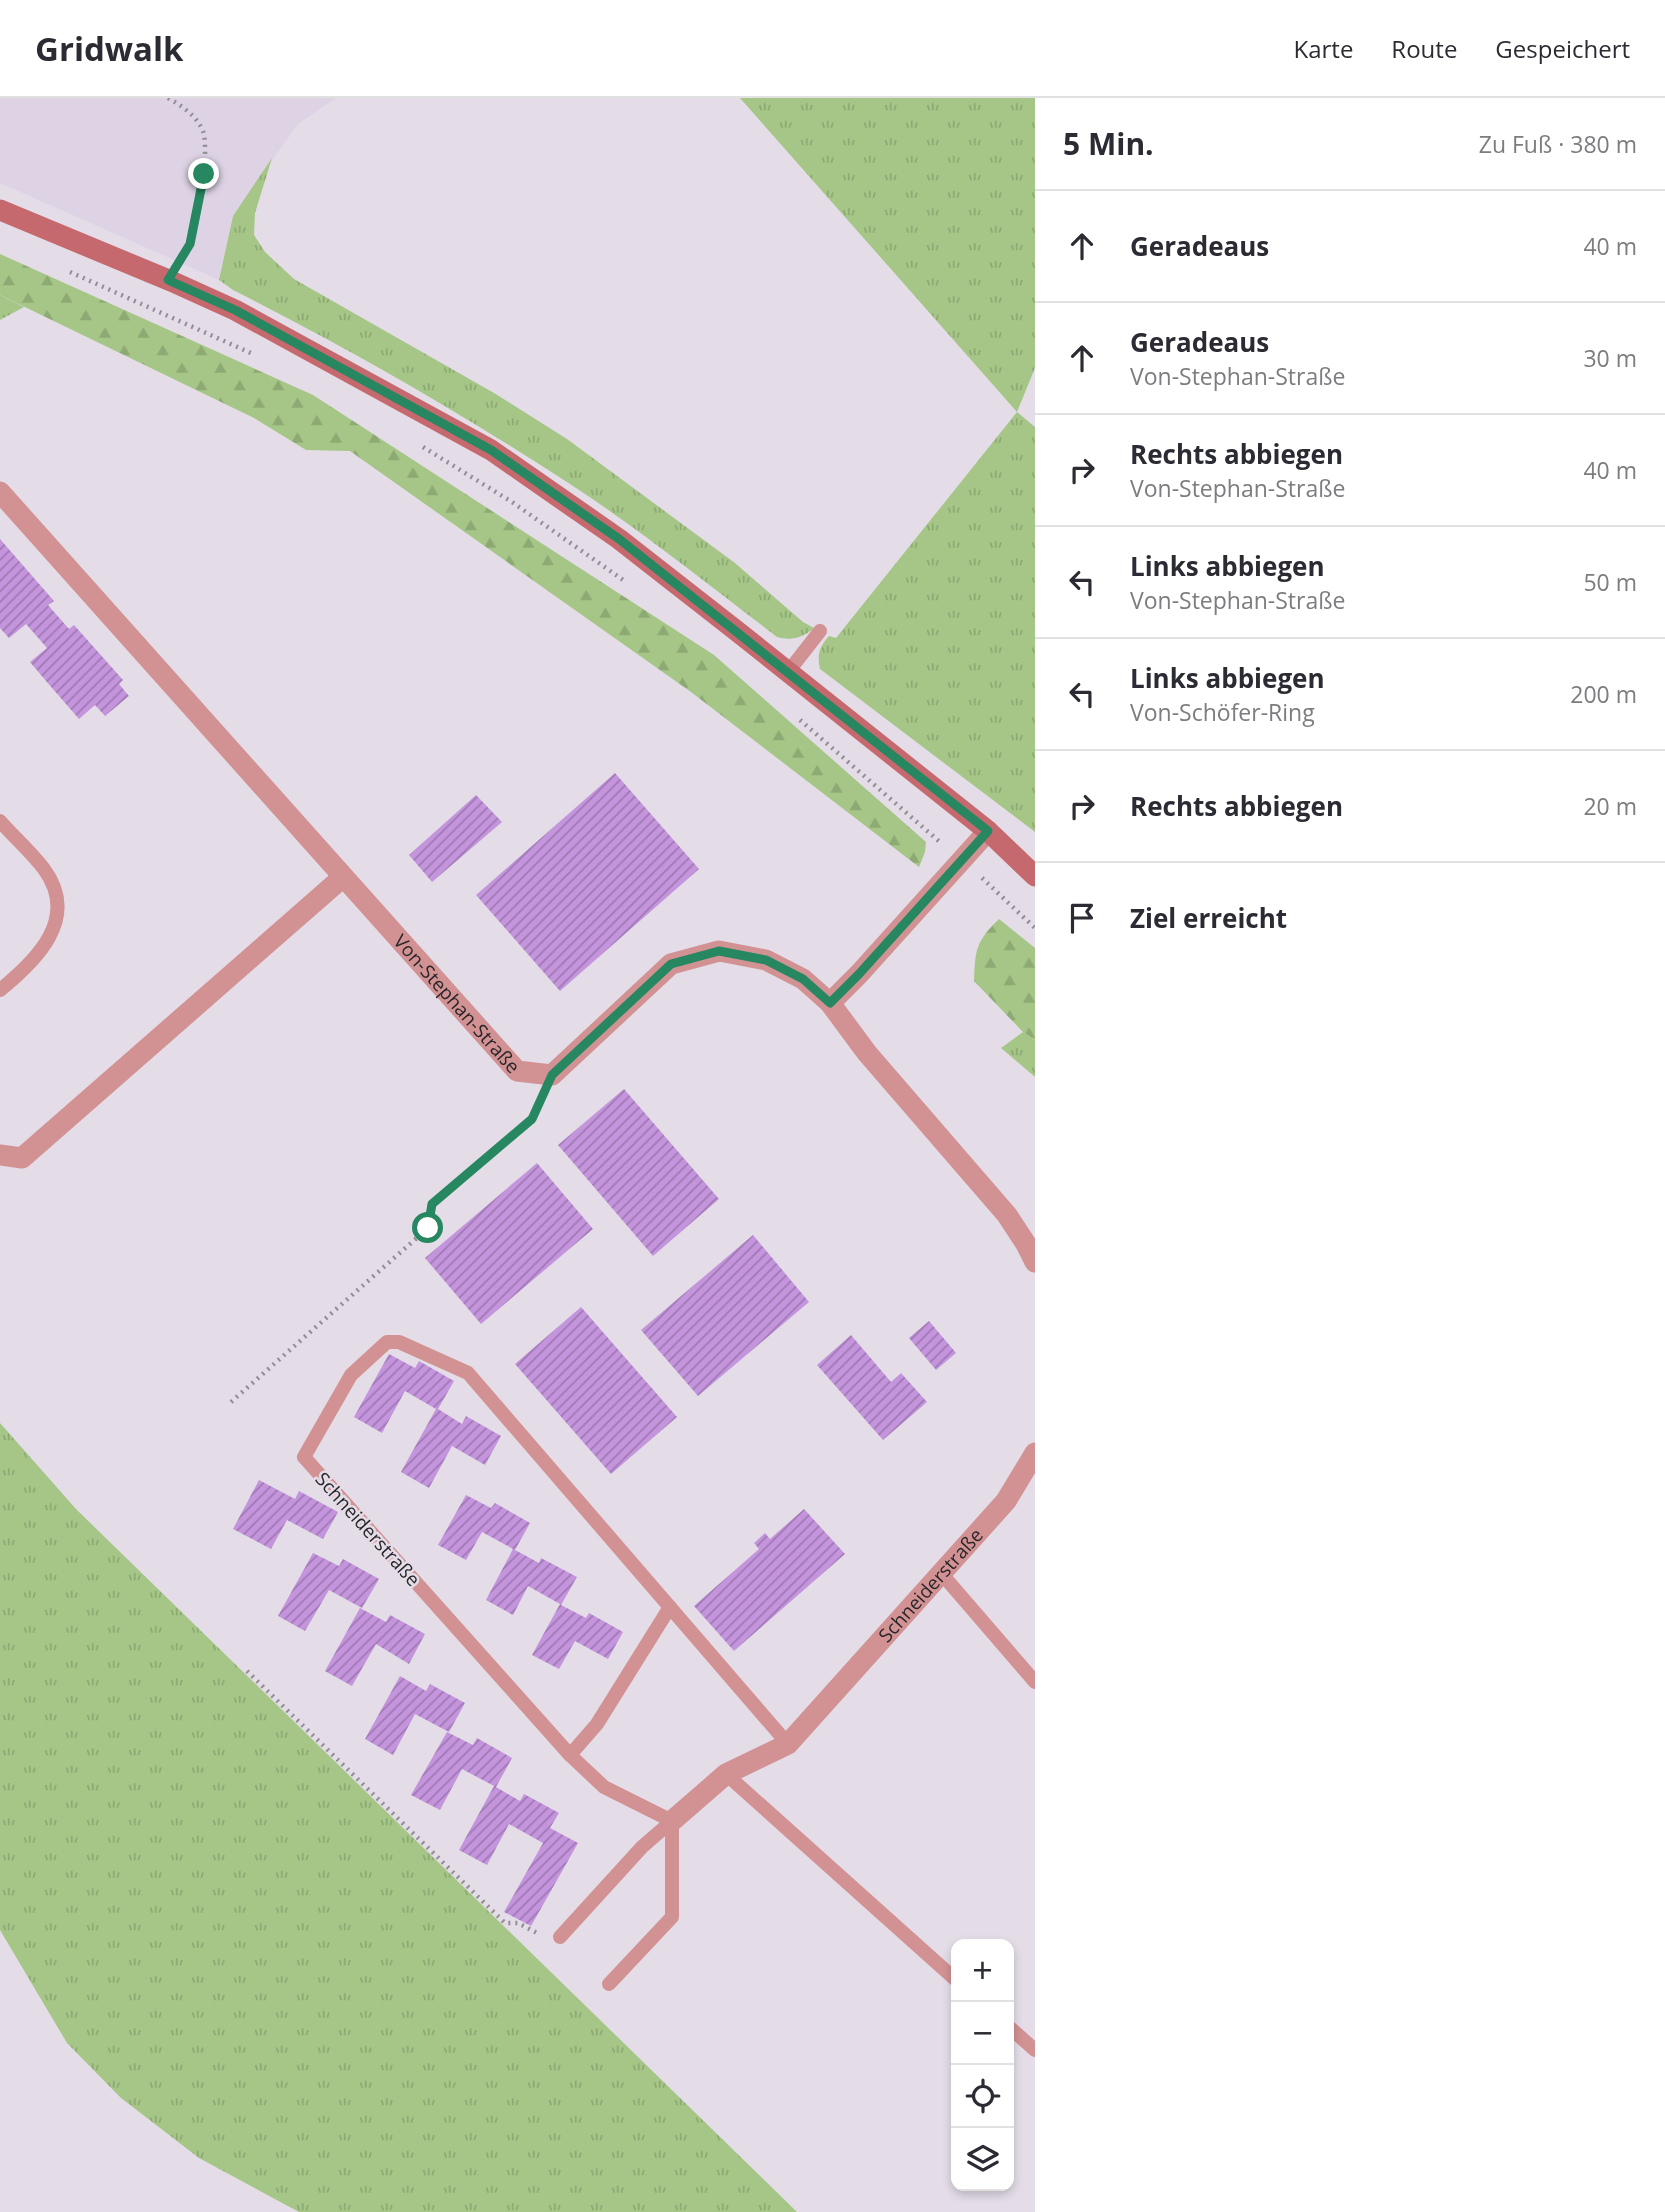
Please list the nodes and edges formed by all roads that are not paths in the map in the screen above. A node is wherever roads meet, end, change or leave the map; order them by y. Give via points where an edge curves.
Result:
1 (0, 210) edge
2 (0, 492) edge
3 (820, 631) dead end
4 (788, 672) junction
5 (0, 821) edge
6 (988, 831) junction
7 (1035, 876) edge
8 (343, 877) junction
9 (0, 990) edge
10 (830, 1003) junction
11 (0, 1155) edge
12 (1035, 1262) edge
13 (1035, 1453) edge
14 (941, 1573) junction
15 (670, 1607) junction
16 (1035, 1682) edge
17 (788, 1744) junction
18 (570, 1755) junction
19 (726, 1774) junction
20 (672, 1821) junction
21 (560, 1937) road end
22 (951, 1976) edge
23 (610, 1984) dead end
24 (1014, 2031) edge
25 (1035, 2050) edge

1 - 4 main road via 235,310 491,450 619,539
2 - 8 street, Von-Stephan-Straße
3 - 4 lane
4 - 6 main road
5 - 9 lane via 45,870 55,890 59,916 45,946
6 - 7 main road
6 - 10 street
8 - 10 street, Von-Stephan-Straße via 517,1071 552,1075 671,964 719,951 766,960 803,979
8 - 11 street via 22,1158
10 - 12 street via 867,1053 1007,1215
13 - 14 street, Schneiderstraße via 1006,1501
14 - 16 lane
14 - 17 street, Schneiderstraße
15 - 17 lane, Schneiderstraße
15 - 18 lane via 597,1724
15 - 18 lane, Schneiderstraße via 468,1373 399,1342 387,1342 351,1375 304,1457
17 - 19 street, Schneiderstraße
18 - 20 lane, Schneiderstraße via 604,1787
19 - 20 street, Schneiderstraße
19 - 22 lane
20 - 21 lane via 642,1847
20 - 23 lane via 672,1917
24 - 25 lane

